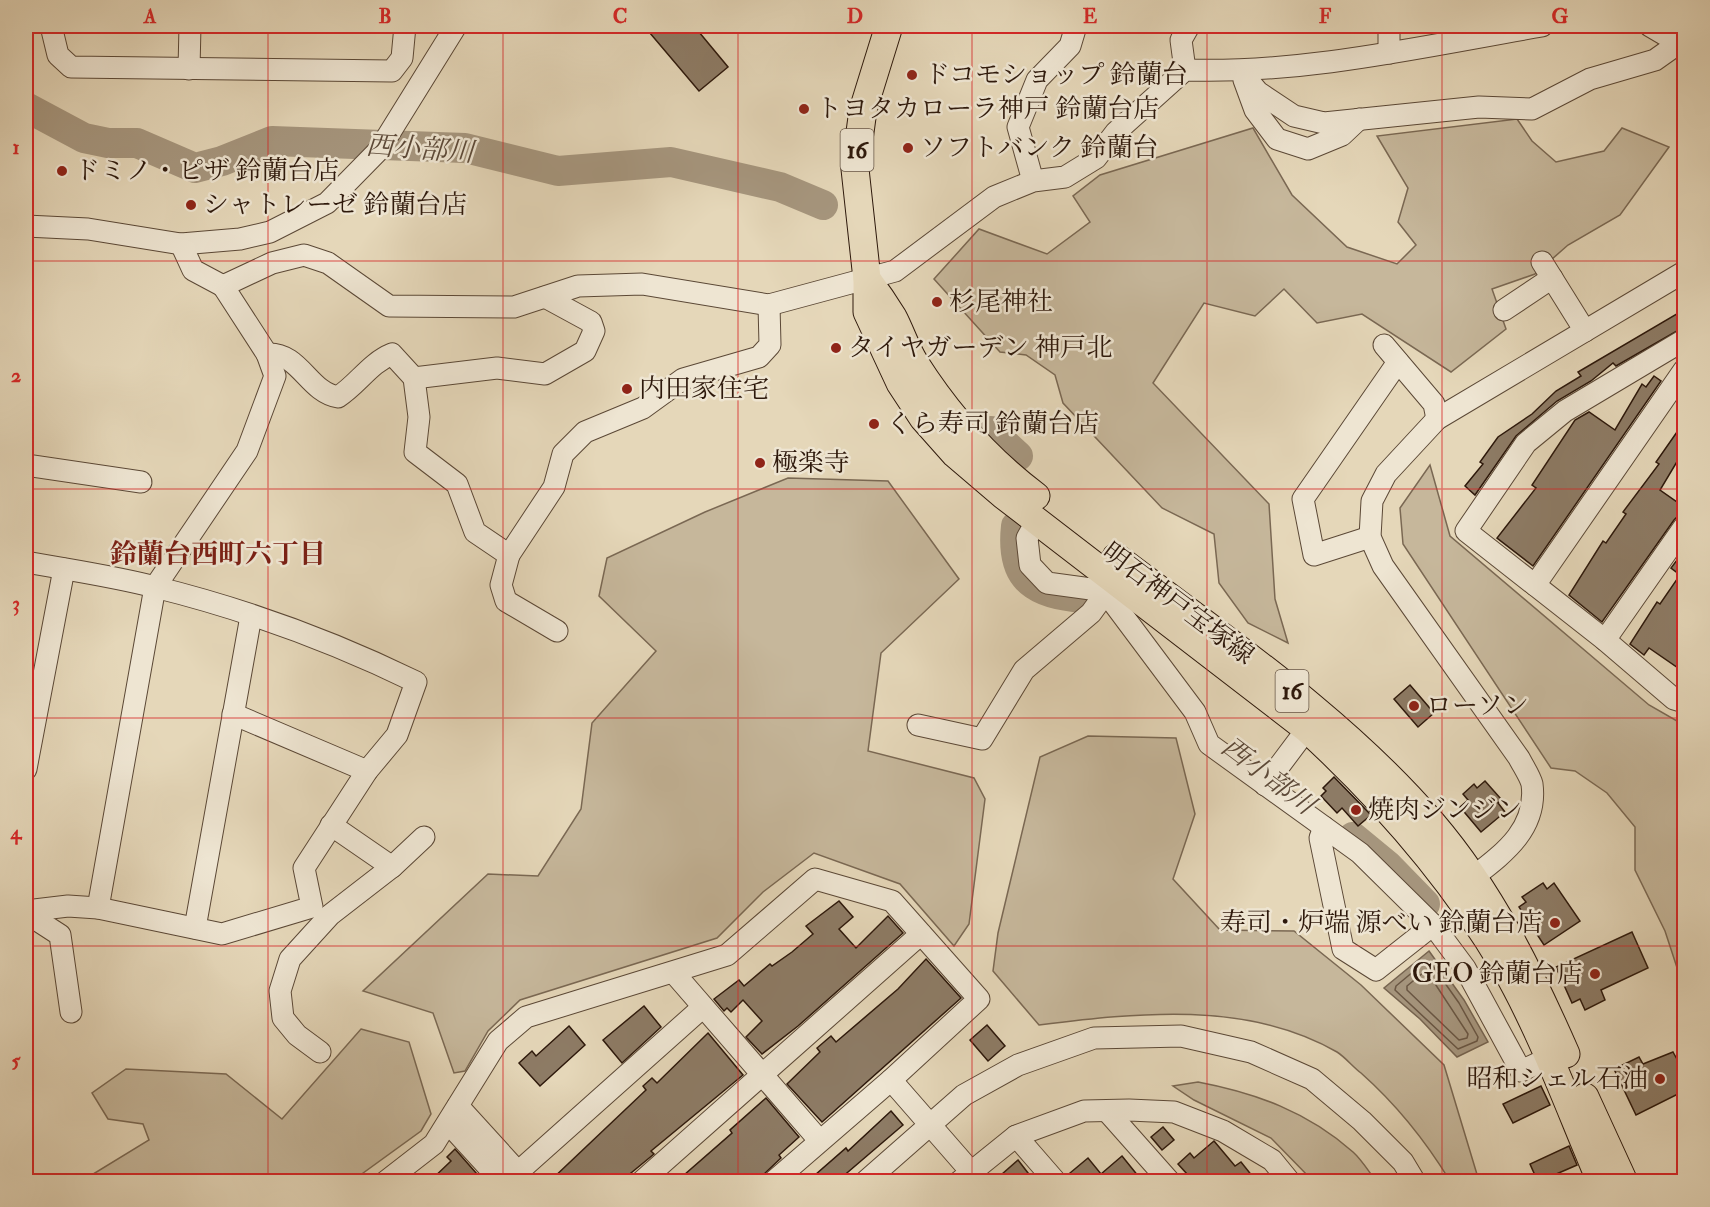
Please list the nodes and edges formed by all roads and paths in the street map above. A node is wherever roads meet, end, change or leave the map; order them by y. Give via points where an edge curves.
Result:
1 (51, 26) edge
2 (190, 26) edge
3 (405, 26) edge
4 (456, 26) edge
5 (889, 26) edge
6 (1076, 26) edge
7 (1189, 26) edge
8 (1389, 26) edge
9 (1542, 26) edge
10 (1650, 26) edge
11 (1682, 43) edge
12 (1389, 53) junction
13 (402, 58) junction
14 (436, 59) junction
15 (189, 69) junction
16 (1185, 70) junction
17 (1241, 72) junction
18 (1360, 118) junction
19 (1033, 181) junction
20 (26, 226) edge
21 (181, 244) junction
22 (1684, 272) edge
23 (867, 279) junction
24 (223, 286) junction
25 (544, 297) junction
26 (769, 305) junction
27 (1504, 310) dead end
28 (1585, 331) junction
29 (1684, 340) edge
30 (1384, 345) dead end
31 (267, 354) junction
32 (1398, 362) junction
33 (1684, 370) edge
34 (414, 378) junction
35 (1437, 419) junction
36 (26, 465) edge
37 (141, 482) dead end
38 (1037, 520) junction
39 (1683, 532) edge
40 (1370, 537) junction
41 (509, 555) junction
42 (26, 562) edge
43 (64, 569) junction
44 (1115, 580) junction
45 (1535, 585) junction
46 (155, 587) junction
47 (251, 616) junction
48 (557, 631) dead end
49 (1605, 640) junction
50 (1684, 702) edge
51 (233, 714) junction
52 (918, 725) dead end
53 (1307, 729) junction
54 (26, 769) edge
55 (367, 771) junction
56 (1265, 785) junction
57 (331, 825) junction
58 (1324, 827) junction
59 (424, 837) dead end
60 (392, 867) junction
61 (1472, 878) junction
62 (93, 908) junction
63 (26, 912) edge
64 (1433, 925) junction
65 (195, 928) junction
66 (921, 934) junction
67 (60, 935) junction
68 (674, 973) junction
69 (703, 1007) junction
70 (71, 1012) dead end
71 (320, 1052) dead end
72 (1549, 1058) junction
73 (762, 1074) junction
74 (891, 1080) junction
75 (1107, 1110) junction
76 (453, 1114) junction
77 (928, 1125) junction
78 (1016, 1136) junction
79 (819, 1140) junction
80 (970, 1178) edge
81 (385, 1182) edge
82 (502, 1182) edge
83 (641, 1182) edge
84 (773, 1182) edge
85 (865, 1182) edge
86 (1056, 1182) edge
87 (1170, 1182) edge
88 (1290, 1182) edge
89 (1415, 1182) edge
90 (1601, 1182) edge
91 (1624, 1182) edge

1 - 15 street via 58,56 71,67
2 - 15 street
3 - 13 street
4 - 14 street
5 - 23 main road, 明石神戸宝塚線 / 16 via 863,110 855,169
6 - 19 street via 1070,46 1037,81 1018,127
7 - 16 street via 1181,40
8 - 12 street
9 - 12 street
10 - 11 street
11 - 18 street via 1655,60 1590,80 1532,110 1479,107
12 - 17 street
13 - 14 street
13 - 15 street via 392,71
14 - 21 street via 379,150 327,203 270,232
16 - 17 street
16 - 19 street via 1116,132 1096,158 1065,177
17 - 18 street via 1258,92 1294,116 1324,123
17 - 18 street via 1255,110 1277,139 1308,149 1342,135
19 - 23 street via 994,197 895,271
20 - 21 street via 88,229
21 - 24 street via 193,270
22 - 28 street
23 - 26 street
23 - 38 main road, 明石神戸宝塚線 / 16 via 867,312 900,383 923,418 955,454
23 - 61 main road, 明石神戸宝塚線 / 16 via 940,400 970,437 1012,478 1287,687 1356,746 1432,824
24 - 25 street via 272,263 304,255 328,263 389,306 514,307
24 - 31 street
25 - 26 street via 578,286 642,284
25 - 34 street via 591,322 594,331 585,351 545,374 497,368
26 - 41 street via 770,345 759,357 683,379 643,408 585,432 563,454 554,487
27 - 28 street via 1547,270
28 - 35 street
29 - 45 street via 1565,411 1526,443 1466,531
30 - 32 street
31 - 34 street via 279,353 295,363 325,395 338,397 392,354
31 - 46 street via 276,376 247,451
32 - 35 street via 1434,404
32 - 40 street via 1303,499 1314,555
33 - 45 street
34 - 41 street via 419,417 415,452 457,484 476,532
35 - 40 street via 1386,474 1372,501
36 - 37 street
38 - 44 main road, 明石神戸宝塚線 / 16
38 - 44 street via 1026,538 1030,565 1047,583 1091,589
39 - 49 street
40 - 61 street via 1383,566 1532,782 1530,810 1522,832 1511,848
41 - 48 street via 501,585 506,601
42 - 43 street
43 - 46 street
43 - 54 street
44 - 52 street via 1090,613 1024,670 982,739
44 - 53 main road, 明石神戸宝塚線 / 16
44 - 56 street via 1112,601 1195,712 1209,744
45 - 49 street
46 - 47 street
46 - 62 street
47 - 51 street
47 - 55 street via 377,663 416,682 397,735
49 - 50 street via 1674,699
51 - 55 street
51 - 65 street
53 - 56 street
53 - 72 main road, 明石神戸宝塚線 / 16 via 1402,823 1456,891 1505,968
55 - 57 street
56 - 58 street
57 - 60 street
57 - 65 street via 304,868 312,907 222,934
58 - 64 street via 1360,853
58 - 64 street via 1320,838 1343,949 1376,970
59 - 60 street
60 - 71 street via 330,915 290,959 280,991 283,1018 297,1035
61 - 91 main road, 明石神戸宝塚線 / 16 via 1509,932 1534,981
62 - 63 street via 68,906
62 - 65 street
62 - 67 street
63 - 67 street
64 - 72 street via 1465,968 1521,1071
66 - 68 street via 892,901 815,879 727,955
66 - 73 street
66 - 74 street via 979,999
67 - 70 street
68 - 69 street
68 - 76 street via 526,1017 498,1041
69 - 73 street
69 - 76 street via 518,1172
72 - 90 main road, 明石神戸宝塚線 / 16
73 - 79 street
73 - 83 street
74 - 77 street
74 - 79 street
75 - 78 street via 1084,1111
75 - 87 street
75 - 88 street via 1174,1112 1223,1131 1272,1160
76 - 81 street via 434,1144
76 - 82 street
77 - 80 street
77 - 85 street
77 - 89 street via 963,1095 1018,1065 1094,1038 1181,1036 1251,1052 1312,1079 1403,1162
78 - 80 street
78 - 86 street
79 - 84 street

